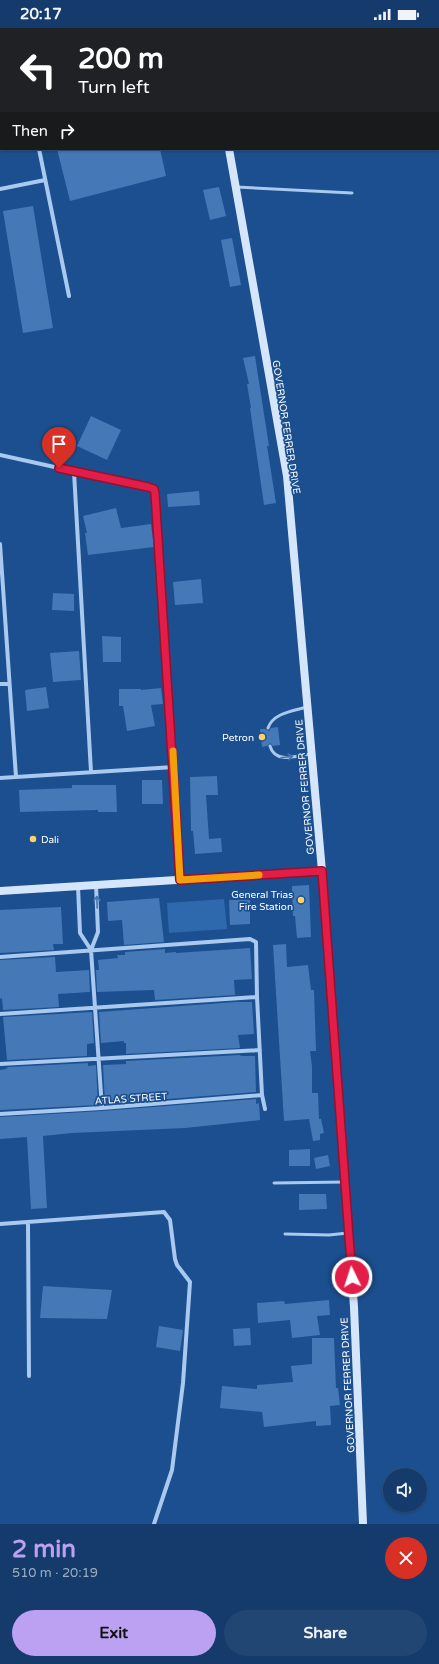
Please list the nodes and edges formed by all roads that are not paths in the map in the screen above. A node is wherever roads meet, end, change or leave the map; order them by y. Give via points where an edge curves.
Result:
1 (39, 150) edge
2 (229, 150) edge
3 (45, 180) junction
4 (235, 187) junction
5 (0, 189) edge
6 (352, 194) dead end
7 (69, 296) dead end
8 (0, 455) edge
9 (74, 472) junction
10 (0, 544) edge
11 (0, 684) edge
12 (9, 684) junction
13 (307, 707) junction
14 (268, 728) dead end
15 (270, 746) dead end
16 (311, 754) junction
17 (174, 767) junction
18 (91, 772) junction
19 (16, 777) junction
20 (0, 778) edge
21 (322, 871) junction
22 (180, 880) junction
23 (96, 885) junction
24 (78, 886) junction
25 (0, 891) edge
26 (91, 950) junction
27 (0, 957) edge
28 (257, 997) junction
29 (95, 1008) junction
30 (0, 1014) edge
31 (260, 1050) junction
32 (99, 1059) junction
33 (0, 1064) edge
34 (262, 1096) junction
35 (102, 1108) junction
36 (264, 1109) dead end
37 (0, 1114) edge
38 (344, 1182) junction
39 (274, 1183) dead end
40 (28, 1223) junction
41 (0, 1224) edge
42 (348, 1233) junction
43 (285, 1234) dead end
44 (29, 1376) dead end
45 (154, 1524) edge
46 (363, 1524) edge

1 - 3 street
2 - 4 main road, GOVERNOR FERRER DRIVE
3 - 5 street
3 - 7 street
4 - 6 lane
4 - 13 main road, GOVERNOR FERRER DRIVE via 287,476
8 - 9 street
9 - 17 street via 154,489
9 - 18 street
10 - 12 street
11 - 12 street
12 - 19 street
13 - 14 lane via 276,717 270,721
13 - 16 main road, GOVERNOR FERRER DRIVE
15 -> 16 lane via 271,752 281,758
16 - 21 main road, GOVERNOR FERRER DRIVE
17 - 18 street
17 - 22 street
18 - 19 street
19 - 20 street
21 - 22 main road
21 - 38 main road, GOVERNOR FERRER DRIVE
22 - 23 main road
23 - 24 main road
26 -> 23 street via 98,932
24 - 25 main road
24 - 26 street via 80,933
26 - 27 street
26 - 28 street via 250,939 256,942
26 - 29 street
28 - 29 street
28 - 31 street
29 - 30 street
29 - 32 street
31 - 32 street
31 - 34 street
32 - 33 street
32 - 35 street
34 - 35 street, ATLAS STREET
34 - 36 street
35 - 37 street, ATLAS STREET
38 - 39 lane
38 - 42 main road, GOVERNOR FERRER DRIVE
40 - 41 street
40 - 44 street
40 - 45 street via 164,1212 170,1220 175,1259 190,1282 183,1382 172,1470
42 - 43 lane
42 - 46 main road, GOVERNOR FERRER DRIVE via 354,1307

